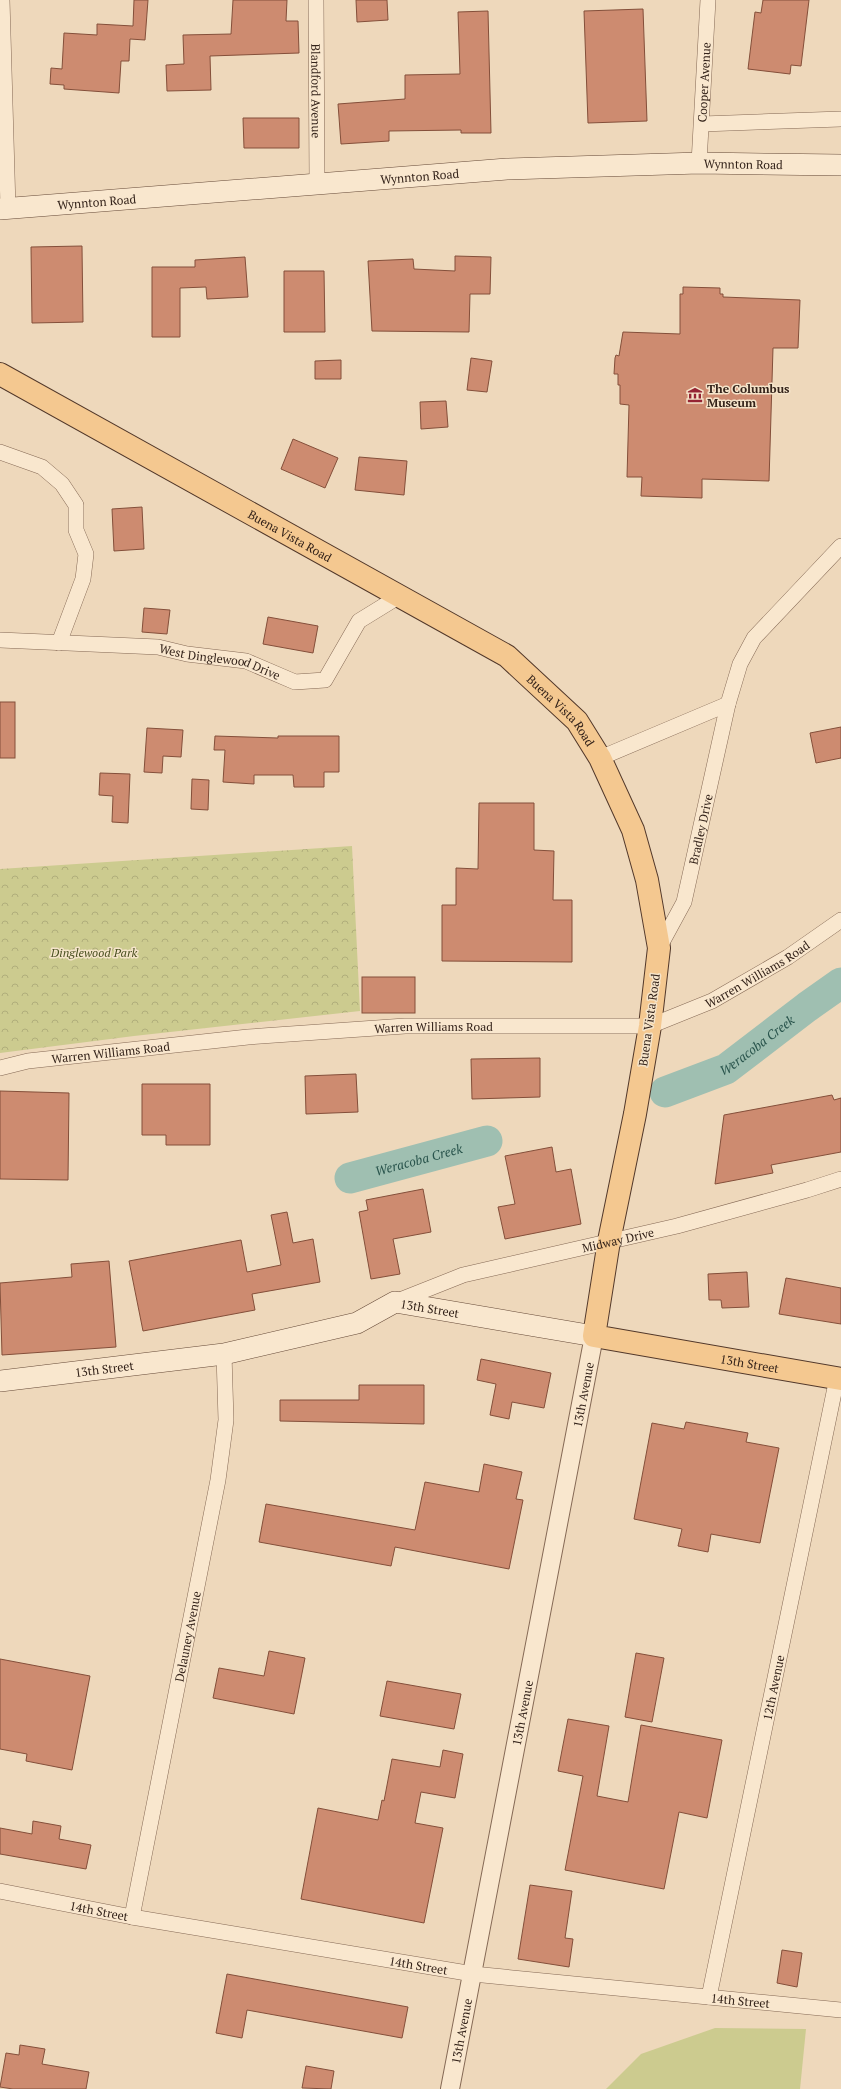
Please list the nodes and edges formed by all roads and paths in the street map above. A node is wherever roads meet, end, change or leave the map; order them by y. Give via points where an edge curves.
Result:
1 (2, 0) edge
2 (316, 0) edge
3 (708, 0) edge
4 (841, 119) edge
5 (702, 124) junction
6 (699, 163) junction
7 (841, 165) edge
8 (317, 182) junction
9 (4, 208) edge
10 (0, 374) edge
11 (0, 452) edge
12 (841, 546) edge
13 (398, 597) junction
14 (0, 640) edge
15 (59, 643) junction
16 (728, 704) junction
17 (600, 758) junction
18 (841, 920) edge
19 (659, 948) junction
20 (650, 1026) junction
21 (0, 1068) edge
22 (841, 1179) edge
23 (609, 1241) junction
24 (395, 1302) junction
25 (594, 1336) junction
26 (224, 1354) junction
27 (839, 1379) edge
28 (0, 1381) edge
29 (0, 1891) edge
30 (132, 1917) junction
31 (473, 1974) junction
32 (709, 1997) junction
33 (841, 2010) edge
34 (450, 2089) edge

1 - 9 street
2 - 8 street, Blandford Avenue
3 - 5 street, Cooper Avenue
4 - 5 street
5 - 6 street, Cooper Avenue
6 - 7 main road, Wynnton Road
6 - 8 main road, Wynnton Road via 507,169
8 - 9 main road, Wynnton Road
10 - 13 main road, Buena Vista Road
11 - 15 street via 42,467 62,484 76,505 76,530 86,554 83,579
12 - 16 street, Bradley Drive via 754,638 740,664
13 - 15 street, West Dinglewood Drive via 359,621 325,680 296,682 246,661 187,654 158,647
13 - 17 main road, Buena Vista Road via 507,656 578,721
14 - 15 street, West Dinglewood Drive
16 - 17 street
16 - 19 street, Bradley Drive via 684,902
17 - 19 main road, Buena Vista Road via 633,830 647,880
18 - 20 street, Warren Williams Road via 788,957 712,1001
19 - 20 main road, Buena Vista Road
20 - 21 street, Warren Williams Road via 397,1026 217,1040 28,1061
20 - 23 main road, Buena Vista Road
22 - 23 street, Midway Drive via 677,1226
23 - 24 street, Midway Drive via 463,1276
23 - 25 main road, Buena Vista Road
24 - 25 main road, 13th Street
24 - 26 main road, 13th Street via 358,1323
25 - 27 main road, 13th Street
25 - 31 street, 13th Avenue
26 - 28 main road, 13th Street
26 - 30 street, Delauney Avenue via 226,1420 218,1480
27 - 32 street, 12th Avenue
29 - 30 street, 14th Street
30 - 31 street, 14th Street
31 - 32 street, 14th Street
31 - 34 street, 13th Avenue
32 - 33 street, 14th Street

